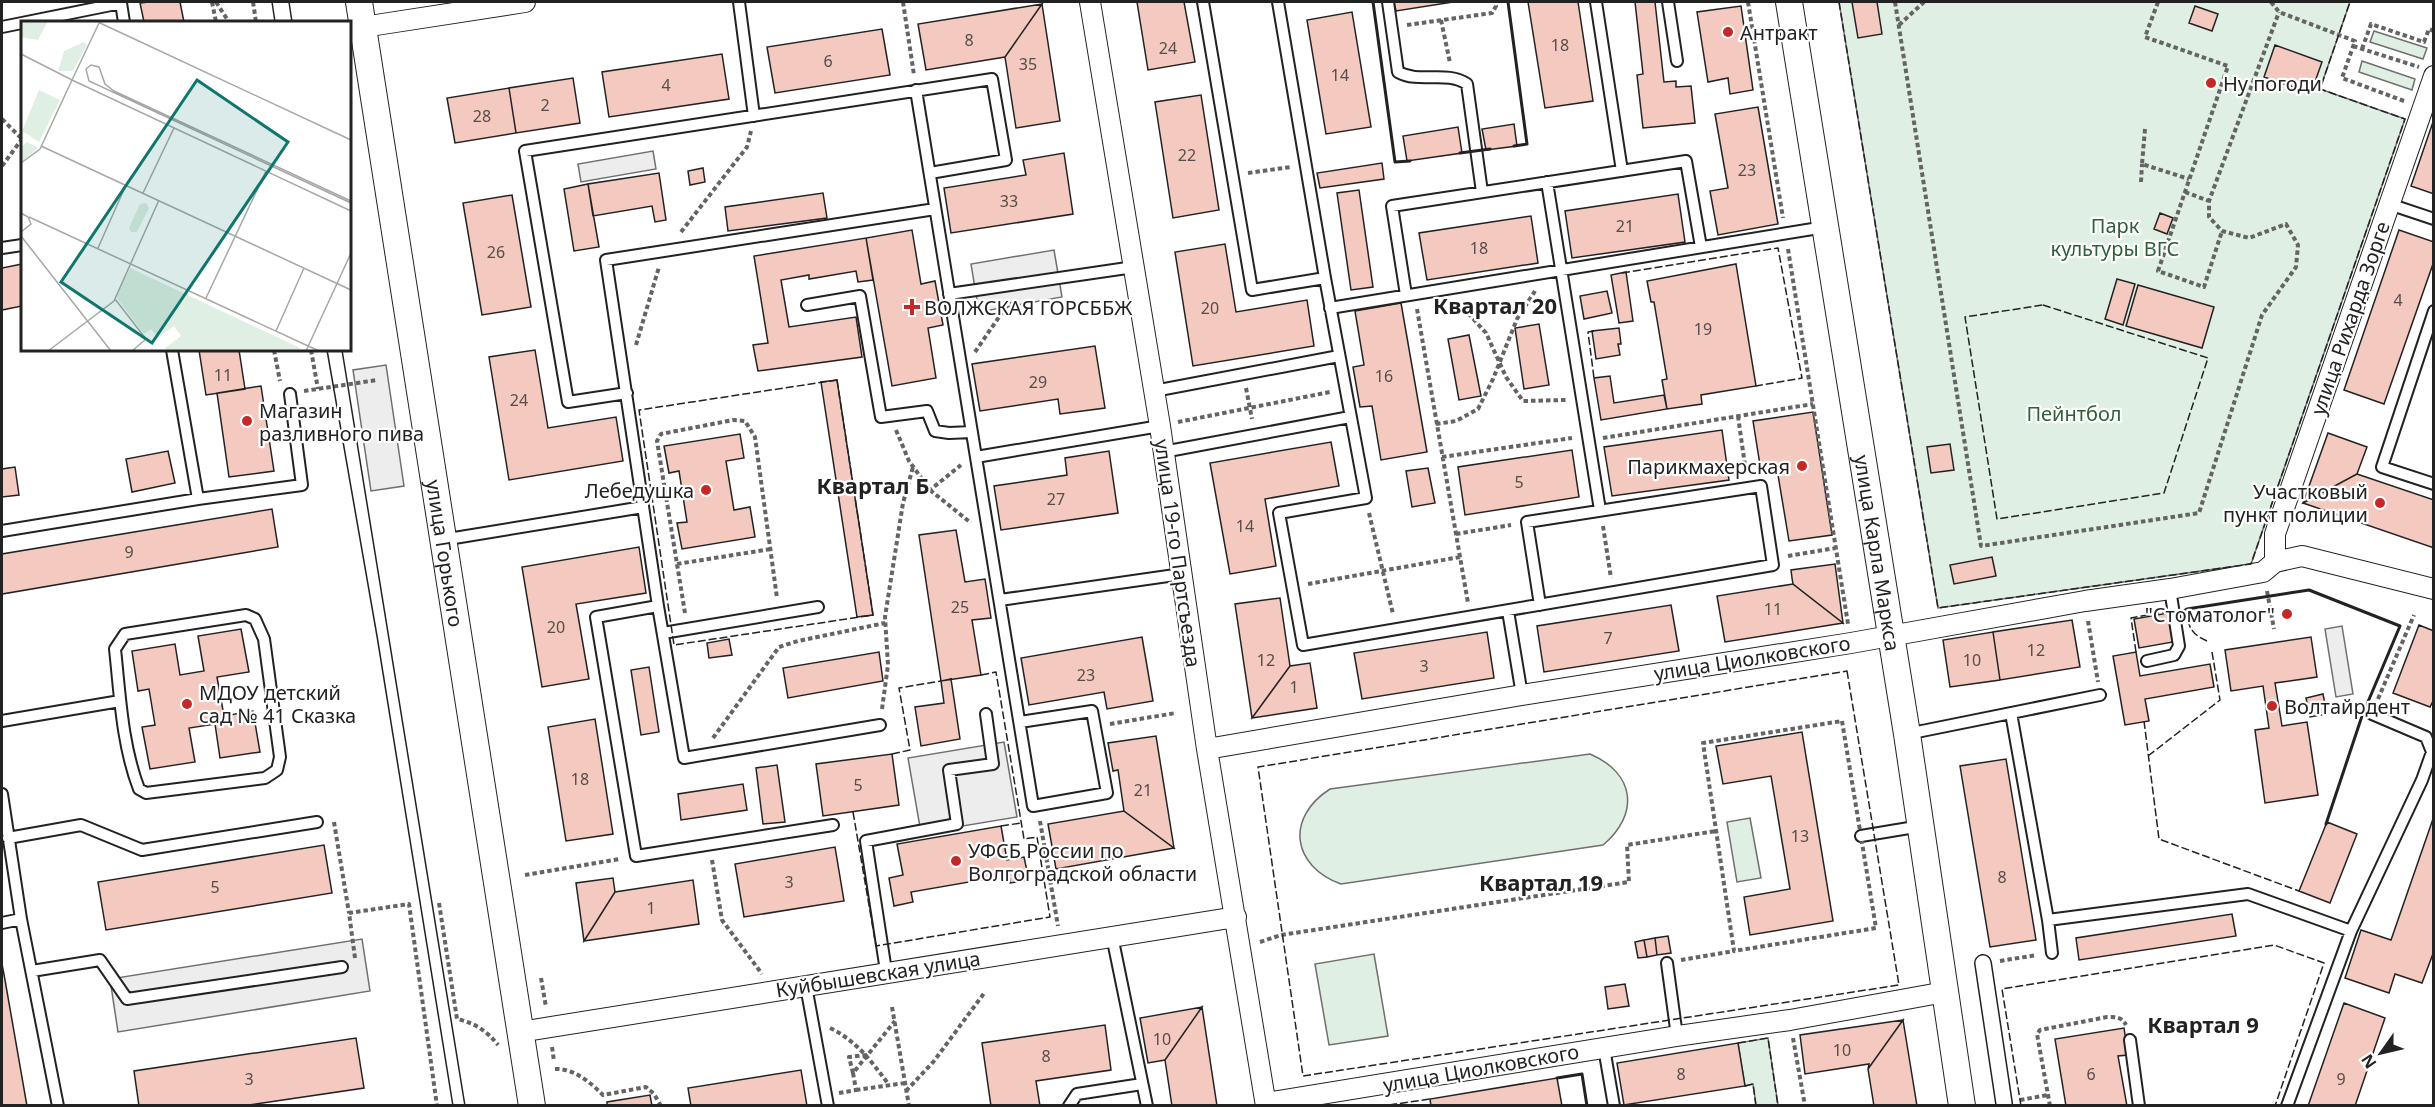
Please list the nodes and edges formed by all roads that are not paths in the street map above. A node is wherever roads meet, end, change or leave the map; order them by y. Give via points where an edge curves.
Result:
1 (359, 2) edge
2 (525, 2) edge
3 (739, 2) edge
4 (1090, 2) edge
5 (1203, 2) edge
6 (1278, 2) edge
7 (1388, 2) edge
8 (1596, 2) edge
9 (1668, 2) edge
10 (1789, 2) edge
11 (32, 21) edge
12 (124, 21) edge
13 (21, 23) edge
14 (2, 27) edge
15 (363, 27) junction
16 (1677, 61) dead end
17 (2428, 72) edge
18 (916, 90) junction
19 (754, 116) junction
20 (1622, 171) junction
21 (930, 173) junction
22 (1547, 182) junction
23 (1482, 192) junction
24 (2389, 204) junction
25 (935, 208) junction
26 (2433, 219) edge
27 (1825, 227) junction
28 (21, 245) edge
29 (1701, 247) junction
30 (2, 248) edge
31 (1134, 267) junction
32 (1561, 270) junction
33 (1325, 278) junction
34 (949, 294) junction
35 (1410, 294) junction
36 (807, 305) dead end
37 (1330, 308) junction
38 (2433, 311) edge
39 (172, 351) edge
40 (1339, 356) junction
41 (1154, 391) junction
42 (290, 393) road end
43 (627, 393) junction
44 (1350, 417) junction
45 (1167, 424) junction
46 (972, 432) junction
47 (1163, 452) junction
48 (976, 455) junction
49 (2433, 484) edge
50 (198, 499) junction
51 (643, 507) junction
52 (1600, 510) junction
53 (2, 531) edge
54 (442, 540) junction
55 (2269, 567) junction
56 (1182, 574) junction
57 (2170, 589) junction
58 (2433, 589) edge
59 (1000, 600) junction
60 (1540, 605) junction
61 (658, 606) junction
62 (818, 606) dead end
63 (1508, 611) junction
64 (663, 633) junction
65 (1890, 635) junction
66 (2147, 661) dead end
67 (2100, 694) road end
68 (1522, 695) junction
69 (120, 701) junction
70 (2011, 713) junction
71 (986, 714) dead end
72 (2372, 714) road end
73 (2, 721) edge
74 (1020, 722) junction
75 (880, 725) road end
76 (1907, 734) junction
77 (1207, 749) junction
78 (2422, 780) junction
79 (2433, 783) edge
80 (2, 794) edge
81 (317, 822) road end
82 (833, 825) dead end
83 (1921, 826) junction
84 (1861, 836) road end
85 (8, 838) junction
86 (1236, 916) junction
87 (21, 919) junction
88 (2048, 920) junction
89 (2, 923) edge
90 (2351, 931) junction
91 (1112, 936) junction
92 (2052, 953) road end
93 (1667, 963) road end
94 (1983, 963) road end
95 (342, 968) road end
96 (32, 971) junction
97 (886, 972) junction
98 (806, 986) junction
99 (1945, 992) junction
100 (520, 1032) junction
101 (1677, 1036) junction
102 (2130, 1040) road end
103 (1604, 1048) junction
104 (1142, 1084) junction
105 (827, 1101) edge
106 (2004, 1103) dead end
107 (1266, 1104) edge
108 (58, 1106) edge
109 (532, 1106) edge
110 (1069, 1106) edge
111 (1147, 1106) edge
112 (1614, 1106) edge
113 (1962, 1106) edge
114 (2139, 1106) edge
115 (2287, 1106) edge

1 - 15 street, улица Горького
2 - 15 street
3 - 19 lane
4 - 31 street, улица 19-го Партсъезда
5 - 33 lane via 1251,290
6 - 33 lane
7 - 23 lane via 1398,72 1409,78 1457,77 1467,84
8 - 20 lane
9 - 16 lane
10 - 27 street, улица Карла Маркса
11 - 12 lane via 122,3
13 - 14 lane
15 - 54 street, улица Горького
17 - 24 street, улица Рихарда Зорге via 2422,107
18 - 19 lane
18 - 21 lane
18 - 21 lane via 992,79 1005,160
19 - 43 lane via 525,151 568,402
20 - 22 lane
20 - 29 lane via 1686,161
21 - 25 lane
22 - 23 lane
22 - 32 lane
23 - 35 lane via 1392,206
24 - 26 lane
24 - 55 street, улица Рихарда Зорге via 2275,534
25 - 34 lane
25 - 43 lane via 606,260
27 - 29 lane
27 - 65 street, улица Карла Маркса
28 - 30 lane
29 - 32 lane
31 - 34 lane
31 - 41 street, улица 19-го Партсъезда
32 - 35 lane
32 - 52 lane
33 - 37 lane
34 - 46 lane
35 - 37 lane
36 - 46 lane via 860,297 880,417 927,411 935,431
37 - 40 lane
38 - 49 lane via 2382,467
39 - 50 lane
40 - 41 lane
40 - 44 lane
41 - 45 street, улица 19-го Партсъезда
42 - 50 lane via 302,485
43 - 51 lane
44 - 47 lane
44 - 63 lane via 1366,498 1279,513 1303,645
45 - 47 street, улица 19-го Партсъезда
45 - 48 lane
46 - 48 lane
47 - 56 street, улица 19-го Партсъезда
48 - 59 lane
50 - 53 lane
51 - 54 lane
51 - 61 lane
52 - 60 lane via 1527,522
52 - 60 lane via 1761,486 1773,565
54 - 100 street, улица Горького
55 - 57 street, улица Циолковского
55 - 58 street, улица Циолковского via 2302,556
56 - 59 lane
56 - 77 street, улица 19-го Партсъезда
57 - 65 street, улица Циолковского
57 - 66 lane via 2180,646 2174,655
59 - 74 lane
60 - 63 lane
61 - 64 lane
61 - 82 lane via 596,617 636,856
62 - 64 lane
63 - 68 lane
64 - 75 lane via 684,758
65 - 68 street, улица Циолковского
65 - 76 street, улица Карла Маркса
67 - 70 lane
68 - 77 street, улица Циолковского
69 - 69 lane via 115,649 125,634 246,615 255,619 264,639 280,757 276,770 264,778 146,793 139,789 133,773
69 - 73 lane
70 - 76 lane
70 - 88 lane
71 - 97 lane via 993,764 949,770 957,824 866,841
72 - 78 lane via 2426,737 2432,752
74 - 74 lane via 1034,806 1107,793 1092,711
76 - 83 street, улица Карла Маркса
77 - 86 street, улица 19-го Партсъезда
78 - 79 lane
78 - 90 lane
80 - 85 lane
81 - 85 lane via 142,850 81,825
83 - 84 lane
83 - 99 street, улица Карла Маркса
85 - 87 lane
86 - 91 street, Куйбышевская улица
86 - 107 street, улица 19-го Партсъезда
87 - 89 lane
87 - 96 lane
88 - 90 lane via 2248,894
88 - 92 lane
90 - 115 lane
91 - 97 street, Куйбышевская улица
91 - 104 lane
93 - 101 lane
94 - 106 street
95 - 96 lane via 127,999 100,960
96 - 108 lane
97 - 98 street, Куйбышевская улица
98 - 100 street, Куйбышевская улица
98 - 105 lane
99 - 101 street, улица Циолковского
99 - 113 street, улица Карла Маркса
100 - 109 street, улица Горького
101 - 103 street, улица Циолковского
102 - 114 lane
103 - 107 street, улица Циолковского
103 - 112 lane
104 - 110 lane via 1077,1094
104 - 111 lane

